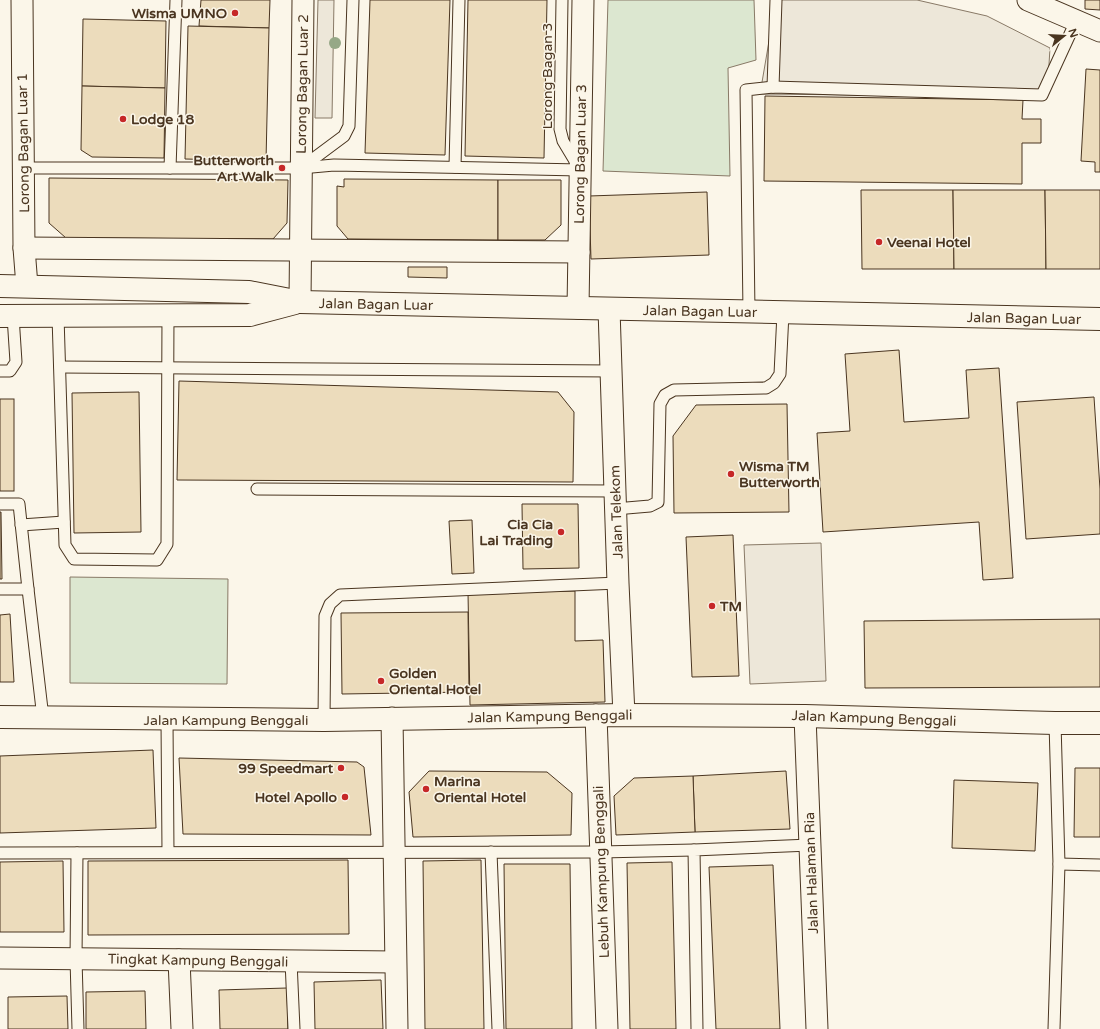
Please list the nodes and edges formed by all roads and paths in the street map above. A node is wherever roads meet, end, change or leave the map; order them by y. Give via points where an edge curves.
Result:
1 (22, 0) edge
2 (176, 0) edge
3 (303, 0) edge
4 (353, 0) edge
5 (459, 0) edge
6 (562, 0) edge
7 (583, 0) edge
8 (776, 0) edge
9 (1028, 0) edge
10 (1076, 21) junction
11 (1100, 31) edge
12 (773, 87) junction
13 (23, 168) junction
14 (170, 168) junction
15 (301, 168) junction
16 (455, 168) junction
17 (580, 170) junction
18 (24, 248) junction
19 (300, 250) junction
20 (579, 252) junction
21 (0, 286) edge
22 (27, 286) junction
23 (300, 302) junction
24 (578, 308) junction
25 (609, 309) junction
26 (749, 312) junction
27 (783, 313) junction
28 (168, 315) junction
29 (7, 316) edge
30 (58, 316) junction
31 (1100, 319) edge
32 (60, 368) junction
33 (168, 368) junction
34 (0, 371) edge
35 (611, 371) junction
36 (257, 488) dead end
37 (615, 500) junction
38 (0, 504) edge
39 (64, 522) junction
40 (21, 525) junction
41 (618, 583) junction
42 (28, 589) junction
43 (0, 590) edge
44 (624, 715) junction
45 (596, 716) junction
46 (805, 716) junction
47 (0, 717) edge
48 (43, 718) junction
49 (392, 718) junction
50 (167, 720) junction
51 (324, 720) junction
52 (1055, 723) junction
53 (1100, 723) edge
54 (810, 845) junction
55 (694, 850) junction
56 (168, 852) junction
57 (395, 852) junction
58 (491, 852) junction
59 (600, 852) junction
60 (0, 853) edge
61 (77, 853) junction
62 (1059, 864) junction
63 (1100, 865) edge
64 (0, 958) edge
65 (76, 959) junction
66 (179, 960) junction
67 (291, 961) junction
68 (395, 962) junction
69 (78, 1029) edge
70 (182, 1029) edge
71 (294, 1029) edge
72 (397, 1029) edge
73 (498, 1029) edge
74 (607, 1029) edge
75 (697, 1029) edge
76 (817, 1029) edge
77 (1054, 1029) edge

1 - 13 street, Lorong Bagan Luar 1
2 - 14 lane
3 - 15 street, Lorong Bagan Luar 2
4 - 15 lane, Lorong Bagan Luar 2 via 349,126 344,136
5 - 16 lane
6 - 17 lane, Lorong Bagan 3 via 560,129 563,141
7 - 17 street, Lorong Bagan Luar 3
8 - 12 lane
9 - 10 street
10 - 11 street
10 - 12 lane via 1042,95
12 - 26 lane via 746,90
13 - 14 lane
13 - 18 street, Lorong Bagan Luar 1
14 - 15 lane
15 - 16 lane
15 - 19 street, Lorong Bagan Luar 2
16 - 17 lane
17 - 20 street, Lorong Bagan Luar 3
18 - 19 street
18 - 22 street, Lorong Bagan Luar 1
19 - 20 street
19 - 23 street, Lorong Bagan Luar 2
20 - 24 street, Lorong Bagan Luar 3
21 - 22 main road, Jalan Bagan Luar
22 - 23 main road, Jalan Bagan Luar via 249,292
23 - 24 main road, Jalan Bagan Luar
23 - 28 main road, Jalan Bagan Luar via 250,315
24 - 25 main road, Jalan Bagan Luar
25 - 26 main road, Jalan Bagan Luar
25 - 35 street, Jalan Telekom
26 - 27 main road, Jalan Bagan Luar
27 - 31 main road, Jalan Bagan Luar
27 - 37 lane via 780,374 774,383 766,388 674,390 666,395 660,404 658,502 650,506
28 - 30 main road, Jalan Bagan Luar
28 - 33 lane
29 - 30 main road, Jalan Bagan Luar
29 - 34 lane via 16,362 10,371
30 - 32 lane
32 - 33 lane
32 - 39 lane
33 - 35 lane
33 - 39 lane via 167,544 157,560 74,559 65,545
35 - 37 street, Jalan Telekom
36 - 37 lane
37 - 41 street, Jalan Telekom
38 - 40 lane via 19,504
39 - 40 lane
40 - 42 lane
41 - 44 street, Jalan Telekom
41 - 51 lane via 340,595 330,604 325,616
42 - 43 lane
42 - 48 lane
44 - 45 main road, Jalan Kampung Benggali
44 - 46 main road, Jalan Kampung Benggali
45 - 49 main road, Jalan Kampung Benggali
45 - 59 street, Lebuh Kampung Benggali
46 - 52 main road, Jalan Kampung Benggali
46 - 54 street, Jalan Halaman Ria
47 - 48 main road, Jalan Kampung Benggali
48 - 50 main road, Jalan Kampung Benggali
49 - 51 main road, Jalan Kampung Benggali
49 - 57 street
50 - 51 main road, Jalan Kampung Benggali
50 - 56 lane
52 - 53 main road, Jalan Kampung Benggali
52 - 62 lane
54 - 55 lane
54 - 76 street, Jalan Halaman Ria
55 - 59 lane
55 - 75 lane
56 - 57 lane
56 - 61 lane
57 - 58 lane
57 - 68 street
58 - 59 lane
58 - 73 lane
59 - 74 street, Lebuh Kampung Benggali
60 - 61 lane
61 - 65 lane
62 - 63 lane
62 - 77 lane
64 - 65 street, Tingkat Kampung Benggali
65 - 66 street, Tingkat Kampung Benggali
65 - 69 lane
66 - 67 street, Tingkat Kampung Benggali
66 - 70 street
67 - 68 street, Tingkat Kampung Benggali
67 - 71 lane
68 - 72 street

